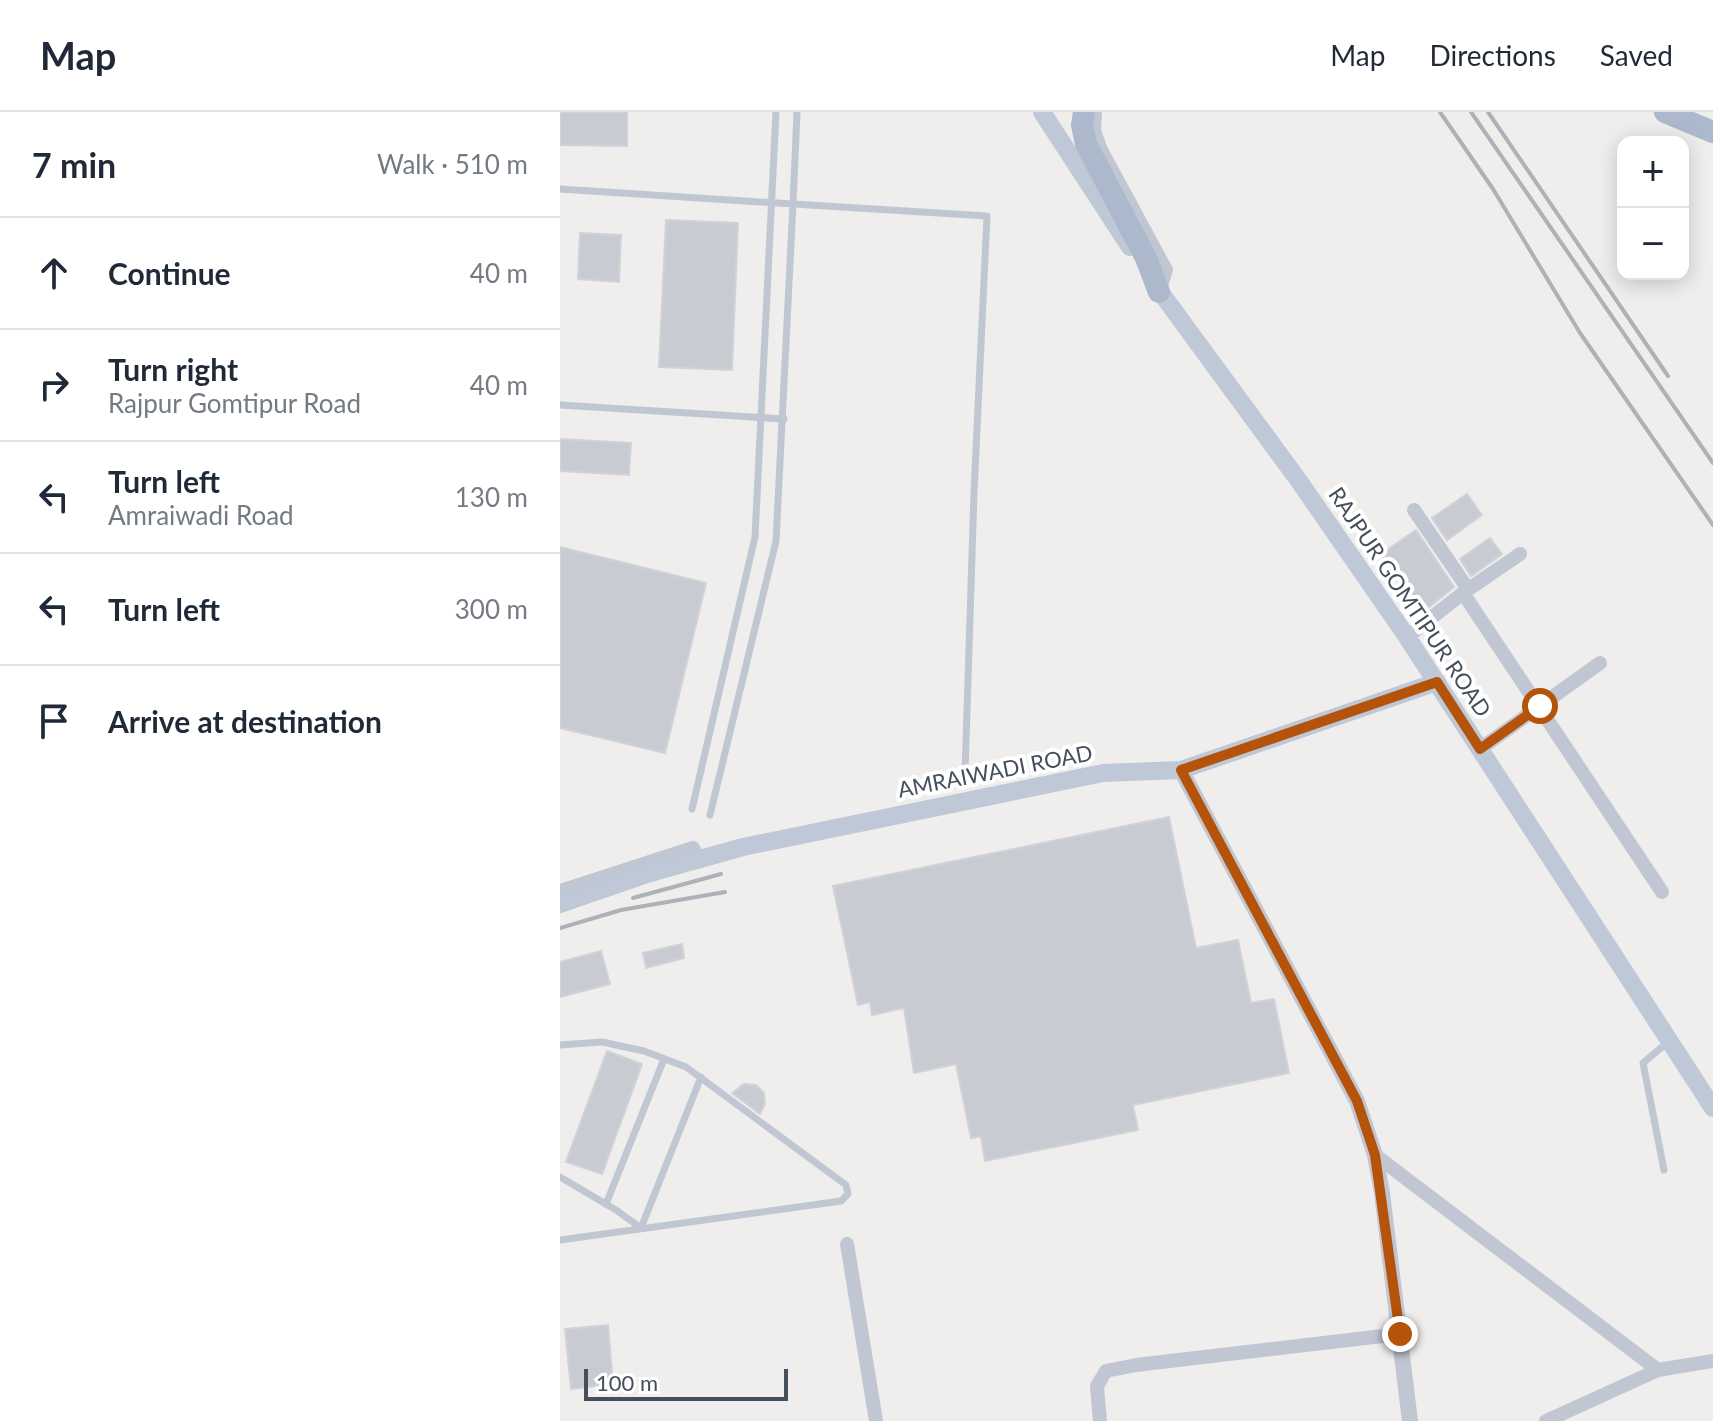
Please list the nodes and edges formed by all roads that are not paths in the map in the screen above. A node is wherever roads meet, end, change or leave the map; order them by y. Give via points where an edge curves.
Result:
1 (776, 112) edge
2 (797, 112) edge
3 (1042, 112) edge
4 (1084, 112) edge
5 (1095, 112) edge
6 (1665, 112) edge
7 (1713, 132) edge
8 (560, 189) edge
9 (770, 203) junction
10 (793, 204) junction
11 (1159, 292) junction
12 (560, 405) edge
13 (762, 418) junction
14 (784, 419) junction
15 (1414, 510) dead end
16 (1520, 554) dead end
17 (1465, 591) junction
18 (1407, 637) junction
19 (1600, 663) dead end
20 (1437, 682) junction
21 (1540, 706) junction
22 (1480, 749) junction
23 (1181, 770) junction
24 (965, 773) dead end
25 (696, 790) junction
26 (715, 796) junction
27 (692, 809) dead end
28 (710, 815) dead end
29 (698, 859) junction
30 (560, 891) edge
31 (1662, 892) dead end
32 (560, 904) edge
33 (1669, 1041) junction
34 (560, 1045) edge
35 (664, 1059) junction
36 (701, 1077) junction
37 (1713, 1108) edge
38 (1375, 1155) junction
39 (1664, 1170) dead end
40 (560, 1177) edge
41 (606, 1204) junction
42 (641, 1228) junction
43 (560, 1240) edge
44 (847, 1244) dead end
45 (1400, 1334) junction
46 (1713, 1361) edge
47 (1658, 1370) junction
48 (876, 1421) edge
49 (1100, 1421) edge
50 (1410, 1421) edge
51 (1546, 1421) edge

1 - 9 lane
2 - 10 lane
3 - 11 main road, RAJPUR GOMTIPUR ROAD
4 - 11 main road via 1086,144
5 - 11 street via 1100,148 1166,270
6 - 7 main road
8 - 9 lane
9 - 10 lane
9 - 13 lane
10 - 14 lane
10 - 24 lane via 987,216
11 - 18 main road, RAJPUR GOMTIPUR ROAD
12 - 13 lane
13 - 14 lane
13 - 25 lane via 755,537
14 - 26 lane via 776,541
15 - 17 street
16 - 17 street
17 - 18 street
17 - 21 street
18 - 20 main road, RAJPUR GOMTIPUR ROAD
19 - 21 street
20 - 22 main road, RAJPUR GOMTIPUR ROAD
20 - 23 main road, AMRAIWADI ROAD
21 - 22 street
21 - 31 street
22 - 33 main road, RAJPUR GOMTIPUR ROAD
23 - 29 main road, AMRAIWADI ROAD via 1103,773
23 - 38 street via 1357,1101
25 - 26 lane
25 - 27 lane
26 - 28 lane
29 - 30 street via 693,848
29 - 32 main road, AMRAIWADI ROAD
33 - 37 main road, RAJPUR GOMTIPUR ROAD
33 - 39 lane via 1643,1063
34 - 35 lane via 602,1042
35 - 36 lane
35 - 41 lane
36 - 42 lane
36 - 42 lane via 846,1185 848,1194 841,1201
38 - 45 street
38 - 47 street
40 - 41 lane
41 - 42 lane
42 - 43 lane
44 - 48 street
45 - 49 street via 1106,1371 1097,1386
45 - 50 street
46 - 47 street
47 - 51 street

